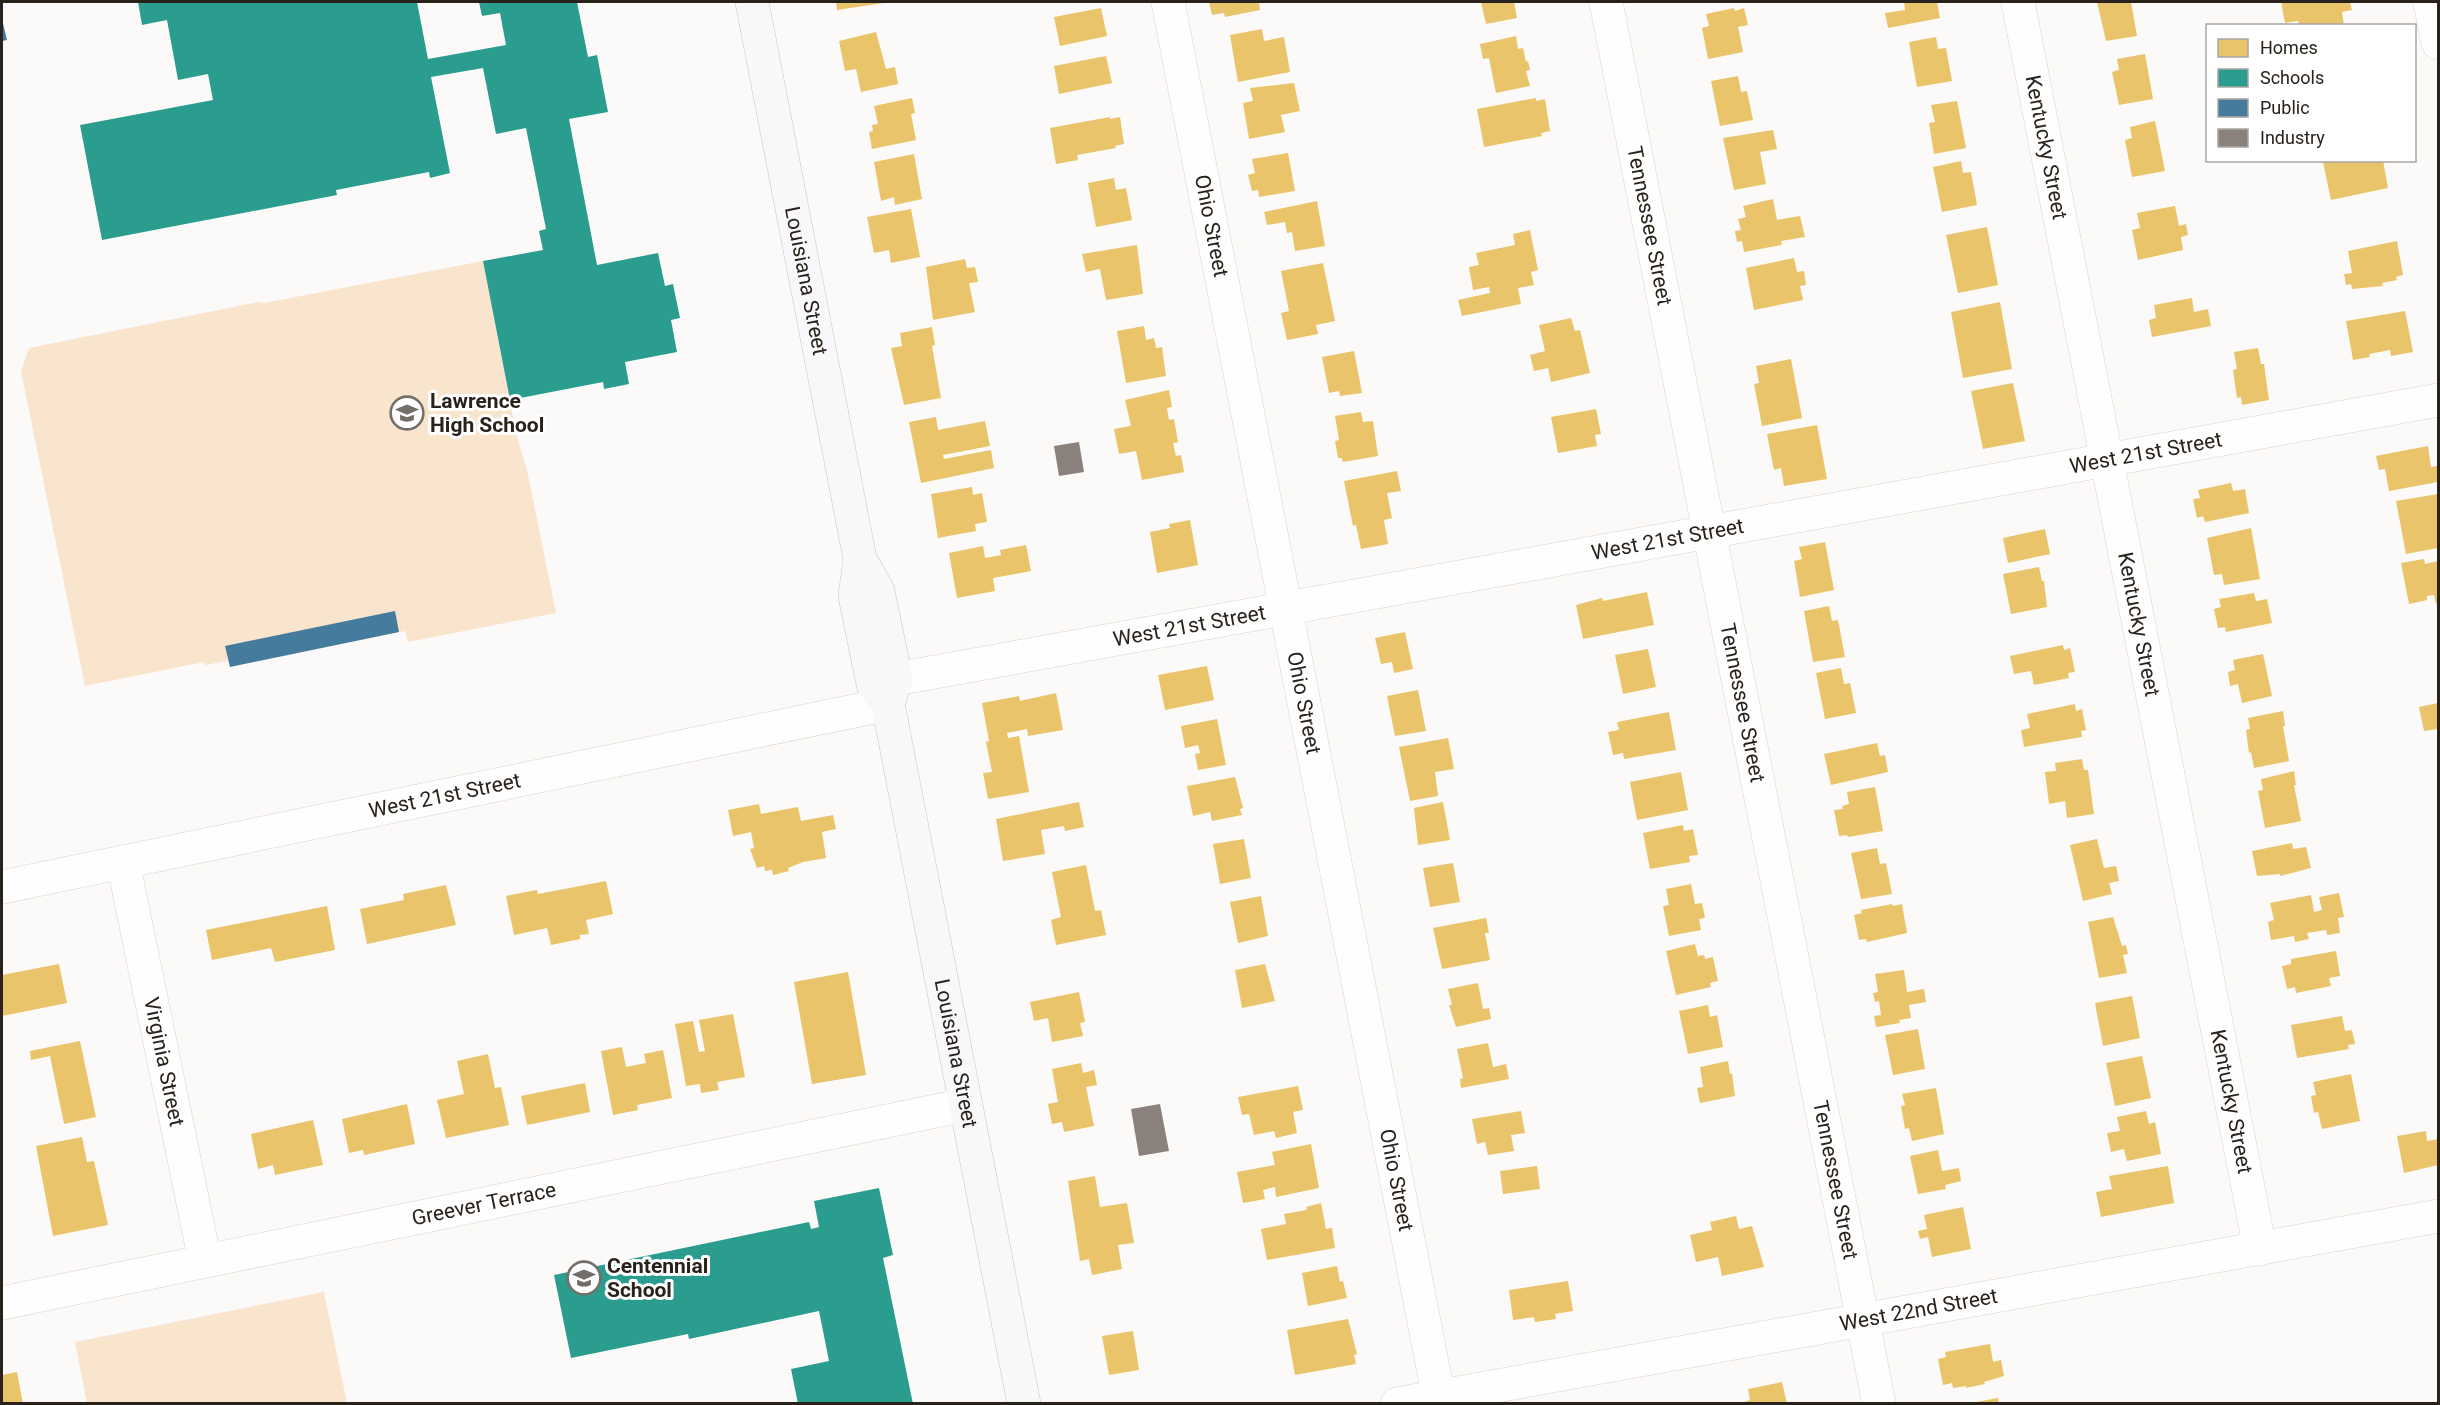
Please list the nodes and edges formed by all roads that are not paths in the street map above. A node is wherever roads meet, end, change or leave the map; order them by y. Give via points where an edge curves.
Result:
1 (752, 2) edge
2 (1168, 2) edge
3 (1606, 2) edge
4 (2018, 2) edge
5 (2430, 2) edge
6 (2439, 43) edge
7 (2439, 400) edge
8 (2108, 460) junction
9 (1709, 532) junction
10 (1286, 609) junction
11 (892, 692) junction
12 (123, 862) junction
13 (2, 887) edge
14 (965, 1105) junction
15 (2439, 1216) edge
16 (2260, 1249) junction
17 (205, 1261) junction
18 (2, 1303) edge
19 (1862, 1319) junction
20 (1439, 1400) edge
21 (1024, 1404) edge
22 (1397, 1404) edge
23 (1879, 1404) edge

1 - 11 main road, Louisiana Street via 860,560 855,596 873,684
2 - 10 street, Ohio Street
3 - 9 street, Tennessee Street
4 - 8 street, Kentucky Street
5 - 6 street
7 - 8 street, West 21st Street
8 - 9 street, West 21st Street
8 - 16 street, Kentucky Street
9 - 10 street, West 21st Street
9 - 19 street, Tennessee Street
10 - 11 street, West 21st Street
10 - 20 street, Ohio Street
11 - 12 street, West 21st Street
11 - 14 main road, Louisiana Street
12 - 13 street, West 21st Street
12 - 17 street, Virginia Street
14 - 17 street, Greever Terrace
14 - 21 main road, Louisiana Street
15 - 16 street, West 22nd Street
16 - 19 street, West 22nd Street
17 - 18 street, Greever Terrace
19 - 20 street, West 22nd Street
19 - 23 street, Tennessee Street
20 - 22 street, West 22nd Street

